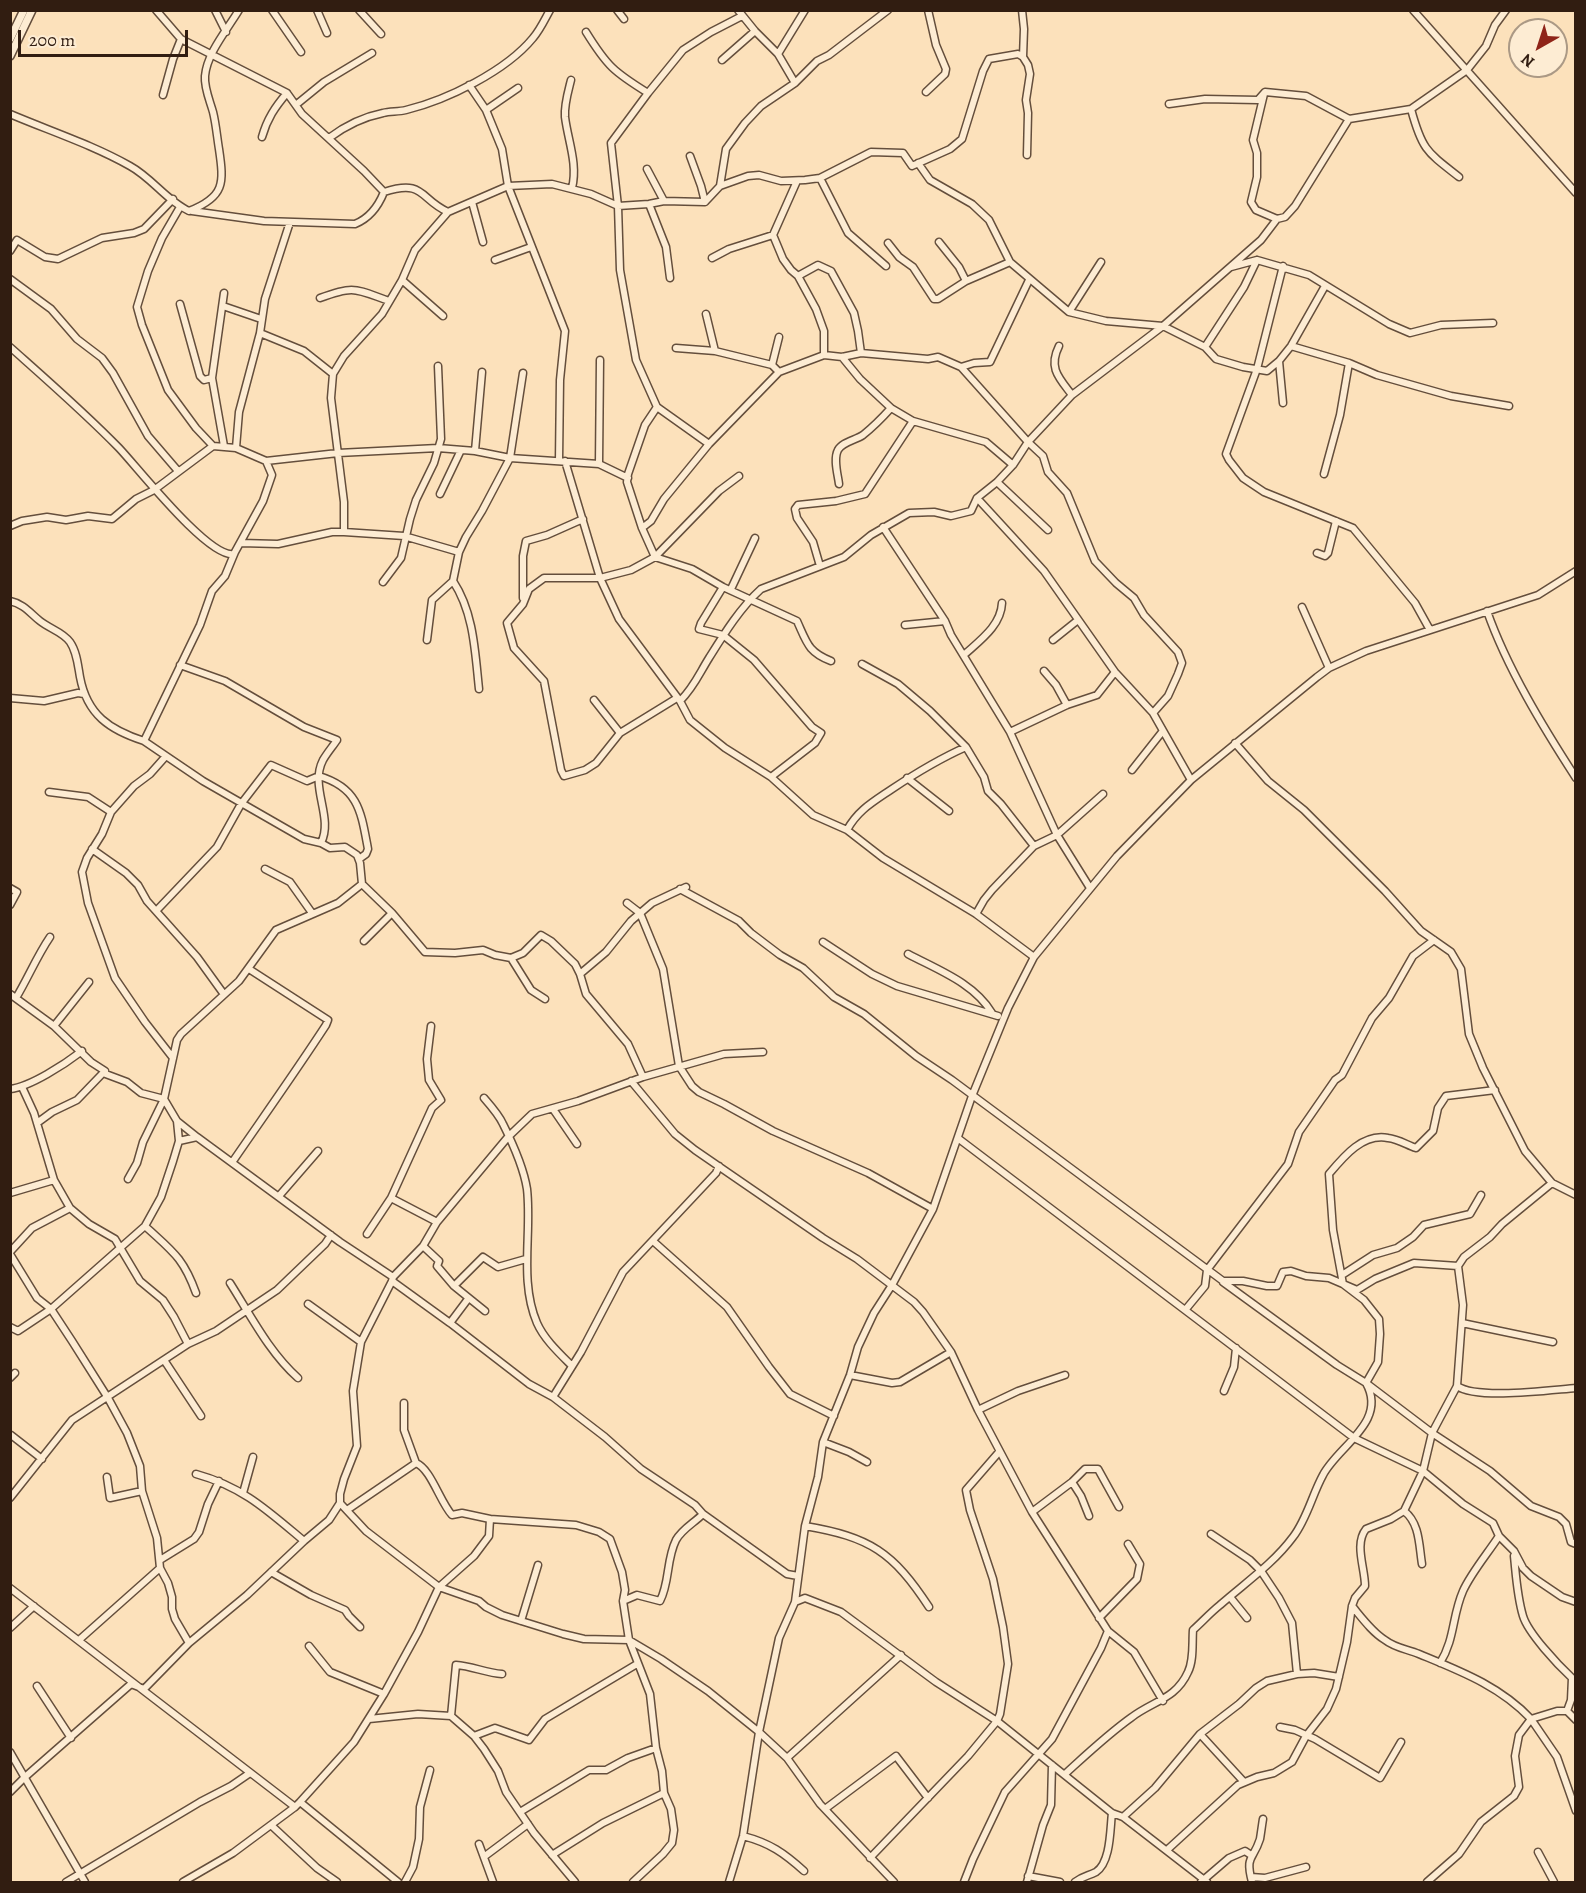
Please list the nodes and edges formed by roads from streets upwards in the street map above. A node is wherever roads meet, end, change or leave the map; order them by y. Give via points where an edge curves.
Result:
1 (24, 10) edge
2 (32, 10) edge
3 (156, 10) edge
4 (215, 10) edge
5 (239, 10) edge
6 (272, 10) edge
7 (317, 10) edge
8 (359, 10) edge
9 (550, 10) edge
10 (617, 10) edge
11 (805, 10) edge
12 (888, 10) edge
13 (928, 10) edge
14 (1022, 10) edge
15 (1413, 10) edge
16 (1506, 10) edge
17 (740, 14) edge
18 (624, 19) dead end
19 (755, 31) junction
20 (226, 32) junction
21 (586, 32) dead end
22 (327, 33) dead end
23 (381, 34) dead end
24 (10, 39) edge
25 (181, 39) junction
26 (301, 52) dead end
27 (372, 53) dead end
28 (212, 54) junction
29 (778, 54) junction
30 (10, 56) edge
31 (1023, 57) junction
32 (722, 60) dead end
33 (1467, 70) junction
34 (571, 80) dead end
35 (795, 82) junction
36 (469, 85) junction
37 (518, 88) dead end
38 (926, 92) dead end
39 (1264, 92) junction
40 (287, 93) junction
41 (648, 93) junction
42 (163, 94) dead end
43 (297, 104) junction
44 (1169, 104) dead end
45 (1411, 109) junction
46 (486, 110) junction
47 (10, 114) edge
48 (1349, 119) junction
49 (262, 137) dead end
50 (329, 138) junction
51 (1027, 155) dead end
52 (690, 156) dead end
53 (918, 163) junction
54 (647, 169) dead end
55 (1459, 177) dead end
56 (820, 178) junction
57 (797, 181) junction
58 (508, 186) junction
59 (720, 186) junction
60 (572, 188) junction
61 (384, 192) junction
62 (1575, 193) edge
63 (173, 199) junction
64 (664, 201) junction
65 (472, 202) junction
66 (705, 202) junction
67 (649, 204) junction
68 (618, 206) junction
69 (180, 207) junction
70 (189, 211) junction
71 (448, 212) junction
72 (1277, 219) junction
73 (291, 222) junction
74 (773, 235) junction
75 (483, 242) dead end
76 (939, 242) dead end
77 (888, 243) dead end
78 (531, 247) junction
79 (10, 251) edge
80 (712, 258) dead end
81 (495, 260) dead end
82 (1257, 260) junction
83 (1010, 262) junction
84 (1101, 262) dead end
85 (886, 266) dead end
86 (1283, 266) junction
87 (1227, 268) junction
88 (798, 276) junction
89 (670, 278) dead end
90 (10, 279) edge
91 (402, 280) junction
92 (1029, 280) junction
93 (966, 281) junction
94 (1325, 285) junction
95 (224, 293) dead end
96 (320, 298) dead end
97 (389, 301) junction
98 (180, 304) dead end
99 (223, 306) junction
100 (1069, 312) junction
101 (706, 314) dead end
102 (443, 316) dead end
103 (261, 319) junction
104 (1493, 323) dead end
105 (1163, 326) junction
106 (260, 333) junction
107 (779, 337) dead end
108 (1059, 346) dead end
109 (1291, 346) junction
110 (1205, 347) junction
111 (10, 348) edge
112 (676, 348) dead end
113 (715, 351) junction
114 (861, 353) junction
115 (824, 356) junction
116 (842, 357) junction
117 (600, 360) dead end
118 (1279, 361) junction
119 (1349, 363) junction
120 (772, 365) junction
121 (438, 366) dead end
122 (961, 367) junction
123 (1257, 369) junction
124 (482, 372) dead end
125 (779, 372) junction
126 (333, 374) junction
127 (523, 374) dead end
128 (212, 378) junction
129 (1072, 395) junction
130 (1283, 403) dead end
131 (1509, 406) dead end
132 (657, 407) junction
133 (891, 408) junction
134 (913, 421) junction
135 (1028, 442) junction
136 (709, 444) junction
137 (213, 446) junction
138 (224, 446) junction
139 (236, 448) junction
140 (438, 448) junction
141 (461, 450) junction
142 (475, 451) junction
143 (338, 453) junction
144 (510, 458) junction
145 (266, 461) junction
146 (562, 461) junction
147 (599, 464) junction
148 (1013, 465) junction
149 (178, 471) junction
150 (1324, 474) dead end
151 (739, 476) dead end
152 (628, 478) junction
153 (997, 482) junction
154 (839, 484) dead end
155 (154, 490) junction
156 (440, 494) dead end
157 (977, 498) junction
158 (583, 519) junction
159 (1336, 521) junction
160 (10, 526) edge
161 (883, 527) junction
162 (642, 528) junction
163 (1048, 530) dead end
164 (344, 532) junction
165 (404, 536) junction
166 (755, 538) dead end
167 (241, 543) junction
168 (235, 552) junction
169 (459, 552) junction
170 (1317, 553) dead end
171 (655, 557) junction
172 (820, 566) junction
173 (1575, 571) edge
174 (600, 578) junction
175 (453, 581) junction
176 (383, 582) dead end
177 (723, 587) junction
178 (731, 589) junction
179 (751, 598) junction
180 (10, 601) edge
181 (1002, 603) dead end
182 (524, 604) junction
183 (1302, 607) dead end
184 (1487, 611) junction
185 (1078, 620) junction
186 (945, 621) junction
187 (905, 626) dead end
188 (1430, 630) junction
189 (723, 635) junction
190 (427, 640) dead end
191 (1053, 640) dead end
192 (964, 655) junction
193 (831, 661) dead end
194 (862, 664) dead end
195 (180, 665) junction
196 (1329, 668) junction
197 (1044, 671) dead end
198 (1115, 672) junction
199 (479, 689) dead end
200 (84, 694) junction
201 (10, 698) edge
202 (678, 699) junction
203 (594, 700) dead end
204 (1067, 705) junction
205 (1153, 714) junction
206 (1011, 732) junction
207 (1162, 732) junction
208 (620, 733) junction
209 (144, 741) junction
210 (1235, 743) junction
211 (966, 747) junction
212 (166, 756) junction
213 (1132, 770) dead end
214 (319, 776) junction
215 (771, 777) junction
216 (907, 778) junction
217 (1575, 778) edge
218 (1191, 780) junction
219 (49, 792) dead end
220 (1102, 794) dead end
221 (241, 804) junction
222 (949, 811) dead end
223 (111, 812) junction
224 (847, 830) junction
225 (1057, 835) junction
226 (321, 843) junction
227 (1034, 846) junction
228 (92, 849) junction
229 (359, 859) junction
230 (265, 869) dead end
231 (362, 884) junction
232 (10, 888) edge
233 (1090, 888) junction
234 (627, 903) dead end
235 (10, 905) edge
236 (157, 910) junction
237 (312, 913) junction
238 (392, 913) junction
239 (640, 913) junction
240 (976, 914) junction
241 (50, 937) dead end
242 (1434, 940) junction
243 (364, 941) dead end
244 (824, 942) dead end
245 (908, 954) dead end
246 (1034, 957) junction
247 (512, 958) junction
248 (249, 969) junction
249 (580, 974) junction
250 (89, 982) dead end
251 (223, 993) junction
252 (13, 996) edge
253 (545, 999) dead end
254 (1008, 1008) junction
255 (995, 1015) junction
256 (54, 1026) junction
257 (431, 1026) dead end
258 (997, 1032) junction
259 (82, 1051) junction
260 (762, 1052) dead end
261 (173, 1058) junction
262 (679, 1066) junction
263 (103, 1073) junction
264 (643, 1077) junction
265 (632, 1081) junction
266 (22, 1088) junction
267 (10, 1089) edge
268 (1495, 1090) junction
269 (972, 1096) junction
270 (484, 1098) dead end
271 (164, 1099) junction
272 (553, 1109) junction
273 (177, 1121) junction
274 (37, 1123) junction
275 (197, 1137) junction
276 (508, 1137) junction
277 (959, 1139) junction
278 (179, 1140) junction
279 (577, 1144) dead end
280 (318, 1151) dead end
281 (232, 1161) junction
282 (719, 1166) junction
283 (128, 1179) dead end
284 (54, 1180) junction
285 (1552, 1183) junction
286 (10, 1192) edge
287 (1481, 1195) dead end
288 (1575, 1195) edge
289 (279, 1196) junction
290 (391, 1198) junction
291 (70, 1208) junction
292 (933, 1209) junction
293 (437, 1222) junction
294 (145, 1226) junction
295 (367, 1234) dead end
296 (331, 1235) junction
297 (653, 1241) junction
298 (340, 1242) junction
299 (325, 1244) junction
300 (423, 1246) junction
301 (120, 1249) junction
302 (10, 1253) edge
303 (526, 1259) junction
304 (1458, 1266) junction
305 (1208, 1270) junction
306 (1342, 1275) junction
307 (392, 1279) junction
308 (1222, 1281) junction
309 (231, 1283) dead end
310 (1343, 1284) junction
311 (892, 1285) junction
312 (454, 1286) junction
313 (196, 1293) dead end
314 (468, 1299) junction
315 (308, 1304) dead end
316 (51, 1309) junction
317 (248, 1310) junction
318 (1186, 1310) junction
319 (485, 1311) dead end
320 (450, 1323) junction
321 (1462, 1323) junction
322 (10, 1327) edge
323 (361, 1342) junction
324 (1553, 1342) dead end
325 (188, 1344) junction
326 (1236, 1348) junction
327 (951, 1352) junction
328 (164, 1360) junction
329 (572, 1366) junction
330 (1065, 1375) dead end
331 (850, 1376) junction
332 (298, 1378) dead end
333 (1366, 1383) junction
334 (1457, 1386) junction
335 (1575, 1388) edge
336 (1224, 1391) dead end
337 (553, 1397) junction
338 (108, 1398) junction
339 (404, 1403) dead end
340 (978, 1410) junction
341 (201, 1416) dead end
342 (834, 1416) junction
343 (1432, 1433) junction
344 (11, 1435) edge
345 (1354, 1438) junction
346 (823, 1442) junction
347 (999, 1452) junction
348 (253, 1457) dead end
349 (42, 1459) junction
350 (867, 1462) dead end
351 (416, 1463) junction
352 (1423, 1471) junction
353 (196, 1474) dead end
354 (107, 1477) dead end
355 (219, 1481) junction
356 (1072, 1482) junction
357 (142, 1491) junction
358 (243, 1493) junction
359 (10, 1498) edge
360 (340, 1503) junction
361 (1119, 1507) dead end
362 (347, 1510) junction
363 (1404, 1511) junction
364 (1032, 1512) junction
365 (703, 1514) junction
366 (1089, 1516) dead end
367 (490, 1519) junction
368 (805, 1527) junction
369 (1211, 1534) dead end
370 (1499, 1536) junction
371 (304, 1541) junction
372 (1128, 1544) dead end
373 (1575, 1544) edge
374 (1514, 1551) junction
375 (160, 1560) junction
376 (1422, 1564) dead end
377 (538, 1565) dead end
378 (160, 1568) junction
379 (1261, 1571) junction
380 (271, 1572) junction
381 (798, 1576) junction
382 (439, 1587) junction
383 (10, 1588) edge
384 (1230, 1597) junction
385 (623, 1601) junction
386 (795, 1602) junction
387 (1575, 1602) edge
388 (34, 1606) junction
389 (1352, 1606) junction
390 (929, 1607) dead end
391 (1100, 1618) junction
392 (1247, 1618) dead end
393 (521, 1621) junction
394 (360, 1627) dead end
395 (10, 1628) edge
396 (1108, 1630) junction
397 (79, 1640) junction
398 (629, 1640) junction
399 (189, 1643) junction
400 (309, 1646) dead end
401 (900, 1655) junction
402 (1440, 1663) junction
403 (637, 1665) junction
404 (1575, 1671) edge
405 (502, 1674) dead end
406 (1297, 1674) junction
407 (1339, 1677) junction
408 (1572, 1678) junction
409 (37, 1686) dead end
410 (144, 1689) junction
411 (384, 1694) junction
412 (1163, 1701) junction
413 (1567, 1711) junction
414 (451, 1716) junction
415 (369, 1719) junction
416 (1531, 1719) junction
417 (1575, 1720) edge
418 (997, 1721) junction
419 (1280, 1727) dead end
420 (759, 1732) junction
421 (1200, 1734) junction
422 (474, 1736) junction
423 (1306, 1736) junction
424 (70, 1738) junction
425 (1401, 1742) dead end
426 (656, 1748) junction
427 (10, 1752) edge
428 (1038, 1754) junction
429 (787, 1758) junction
430 (1052, 1765) junction
431 (430, 1770) dead end
432 (250, 1773) junction
433 (1065, 1774) junction
434 (24, 1777) junction
435 (1244, 1782) junction
436 (10, 1792) edge
437 (664, 1793) junction
438 (928, 1798) junction
439 (297, 1805) junction
440 (825, 1809) junction
441 (1575, 1811) edge
442 (520, 1812) junction
443 (1112, 1813) junction
444 (1123, 1817) junction
445 (1263, 1819) dead end
446 (528, 1824) junction
447 (272, 1826) junction
448 (743, 1836) junction
449 (479, 1844) dead end
450 (1167, 1850) junction
451 (1538, 1852) dead end
452 (552, 1855) junction
453 (1251, 1855) junction
454 (485, 1856) junction
455 (870, 1858) junction
456 (1306, 1867) dead end
457 (804, 1871) dead end
458 (80, 1873) junction
459 (1028, 1879) edge
460 (1252, 1880) edge
461 (66, 1882) edge
462 (85, 1882) edge
463 (184, 1882) edge
464 (337, 1882) edge
465 (398, 1882) edge
466 (405, 1882) edge
467 (493, 1882) edge
468 (574, 1882) edge
469 (633, 1882) edge
470 (729, 1882) edge
471 (894, 1882) edge
472 (964, 1882) edge
473 (1060, 1882) edge
474 (1075, 1882) edge
475 (1204, 1882) edge
476 (1426, 1882) edge
477 (1554, 1882) edge

1 - 24 street
2 - 30 street
3 - 25 street
4 - 20 street
5 - 20 street
6 - 26 street
7 - 22 street
8 - 23 street
9 - 36 street via 533,38 507,63
10 - 18 street
11 - 29 street
12 - 35 street via 817,61
13 - 38 street via 946,69
14 - 31 street
15 - 33 street
16 - 33 street
17 - 19 street
17 - 41 street via 683,50
19 - 29 street
19 - 32 street
20 - 28 street
21 - 41 street via 616,74
25 - 28 street
25 - 42 street
27 - 43 street via 324,82
28 - 40 street
28 - 70 street via 205,78 223,173 221,187 208,201
29 - 35 street
31 - 51 street via 1030,74 1026,100
31 - 53 street via 1018,54 989,59 962,139
33 - 45 street
33 - 62 street
34 - 60 street via 565,117 574,167
35 - 59 street via 760,106 735,136 726,149
36 - 46 street
36 - 50 street via 428,104 363,119
37 - 46 street
39 - 44 street via 1258,100 1205,99
39 - 48 street via 1306,96
39 - 72 street via 1253,140 1257,177 1251,202 1256,210
40 - 43 street
40 - 49 street via 274,108
41 - 68 street via 611,143
43 - 50 street via 302,114
45 - 48 street
45 - 55 street via 1424,146
46 - 58 street via 502,149
47 - 63 street via 134,168
48 - 72 street via 1295,206 1285,217
50 - 61 street
52 - 66 street
53 - 56 street via 912,166 903,153 871,152
53 - 83 street via 930,180 972,204 989,220
54 - 64 street
56 - 57 street
56 - 85 street via 848,233
57 - 59 street via 759,175
57 - 74 street
58 - 60 street via 552,184
58 - 65 street
58 - 78 street
59 - 66 street
60 - 68 street
61 - 71 street via 419,189
61 - 73 street via 378,206 355,225
63 - 69 street
63 - 79 street via 144,229 102,238 58,259 17,240
64 - 66 street
64 - 67 street
65 - 71 street
65 - 75 street
67 - 68 street
67 - 89 street via 666,247
68 - 132 street via 620,270 636,360
69 - 70 street
69 - 137 street via 157,249 137,307 168,390
70 - 73 street
71 - 91 street via 415,250
72 - 87 street via 1261,240
73 - 103 street
74 - 80 street
74 - 88 street via 783,259
76 - 93 street
77 - 93 street via 913,267 934,298
78 - 81 street
78 - 146 street via 565,331 560,380
82 - 86 street
82 - 87 street
82 - 110 street
83 - 92 street
83 - 93 street
84 - 100 street
86 - 94 street
86 - 123 street
87 - 105 street
88 - 114 street via 818,265 831,271 854,313
88 - 115 street via 824,331
90 - 149 street via 51,309 77,339 102,358 148,436
91 - 97 street
91 - 102 street
92 - 100 street
92 - 122 street via 990,362
94 - 104 street via 1410,333 1441,325
94 - 109 street
95 - 99 street
96 - 97 street via 356,289
97 - 126 street
98 - 128 street via 200,376 204,380
99 - 103 street
99 - 128 street
100 - 105 street via 1092,319
101 - 113 street
103 - 106 street
105 - 110 street
105 - 129 street
106 - 126 street via 304,351
106 - 139 street via 239,412
107 - 120 street
108 - 129 street via 1054,367
109 - 118 street
109 - 119 street
110 - 123 street via 1216,359
111 - 155 street via 118,447
112 - 113 street
113 - 120 street
114 - 116 street
114 - 122 street via 938,357
115 - 116 street
115 - 125 street
116 - 133 street
117 - 147 street
118 - 123 street via 1267,370
118 - 130 street
119 - 131 street via 1451,396
119 - 150 street
120 - 125 street
121 - 140 street via 442,423
122 - 135 street
123 - 159 street via 1227,449 1229,460 1243,478 1264,492
124 - 142 street
125 - 136 street
126 - 143 street via 331,398
127 - 144 street
128 - 138 street
129 - 135 street
132 - 136 street
132 - 152 street via 645,425
133 - 134 street
133 - 154 street via 861,436 838,450
134 - 148 street via 986,442
134 - 172 street via 865,494 798,505 795,509 813,542
135 - 148 street
135 - 205 street via 1067,493 1095,561 1134,598 1178,652 1182,663 1178,674 1168,696
136 - 162 street
137 - 138 street
137 - 149 street
138 - 139 street
139 - 145 street
140 - 141 street
140 - 143 street
140 - 165 street
141 - 142 street
141 - 156 street
142 - 144 street
143 - 145 street
143 - 164 street
144 - 146 street
144 - 169 street
145 - 167 street via 272,475 270,485
146 - 147 street
146 - 158 street
147 - 152 street
148 - 153 street
149 - 155 street
151 - 171 street
152 - 162 street
153 - 157 street
153 - 163 street
155 - 160 street via 112,519 47,517
155 - 168 street via 212,544 226,553
157 - 161 street via 971,511 951,516 909,513
157 - 185 street via 1044,571
158 - 174 street
158 - 182 street via 525,541
159 - 170 street via 1328,553
159 - 188 street via 1353,528 1371,547 1415,603
161 - 172 street via 844,557
161 - 186 street
162 - 171 street
164 - 165 street
164 - 167 street via 278,544
165 - 169 street
165 - 176 street via 401,558
166 - 178 street
167 - 168 street
168 - 195 street via 225,576 212,591
169 - 175 street
171 - 174 street via 631,570
171 - 177 street via 692,569
172 - 179 street via 760,589
173 - 184 street via 1538,595
174 - 182 street via 544,578 529,589
174 - 202 street via 619,619
175 - 190 street via 432,600
175 - 199 street via 472,625
177 - 178 street
177 - 189 street via 699,629
178 - 179 street
179 - 189 street
179 - 193 street via 797,621 816,655
180 - 200 street via 20,603 69,640
181 - 192 street via 1002,612 993,627
182 - 208 street via 507,623 508,631 514,648 544,681 564,776 596,764
183 - 196 street
184 - 188 street
184 - 217 street via 1520,685
185 - 191 street
185 - 198 street
186 - 187 street
186 - 192 street
188 - 196 street
189 - 202 street via 693,688
189 - 215 street via 754,660 820,733 815,743
192 - 206 street
194 - 211 street via 898,684
195 - 209 street
195 - 214 street via 225,681 304,727 337,740 323,760
196 - 210 street
197 - 204 street
198 - 204 street via 1097,695
198 - 205 street
200 - 201 street via 44,701
200 - 209 street via 102,721
202 - 208 street
202 - 215 street via 690,720
203 - 208 street
204 - 206 street
205 - 207 street
206 - 225 street
207 - 213 street
207 - 218 street
209 - 212 street
210 - 218 street
210 - 242 street via 1268,781 1304,810
211 - 216 street
211 - 227 street via 988,791
212 - 221 street
212 - 223 street
214 - 221 street via 307,781 271,765
214 - 226 street via 327,832
214 - 229 street via 341,784 361,814 368,852
215 - 224 street via 813,815
216 - 222 street
216 - 224 street via 872,801 854,817
218 - 233 street
219 - 223 street via 88,797
220 - 225 street
221 - 226 street via 304,839
221 - 236 street via 217,847
223 - 228 street
224 - 240 street via 883,858
225 - 227 street
225 - 233 street
226 - 229 street via 330,848 345,848
227 - 240 street via 992,890
228 - 236 street via 126,873
228 - 261 street via 82,872 88,903 111,969
229 - 231 street
230 - 237 street via 290,882
231 - 237 street via 338,903
231 - 238 street
232 - 235 street via 16,892
233 - 246 street
234 - 239 street
236 - 251 street
237 - 248 street via 276,930
238 - 243 street
238 - 247 street via 425,952 483,950
239 - 249 street via 606,952
239 - 262 street via 663,969
239 - 269 street via 683,888 739,921 780,955 803,968 834,997 864,1014
240 - 246 street
241 - 252 street
242 - 268 street via 1451,952 1461,969 1469,1034
242 - 305 street via 1413,956 1389,998 1372,1018 1342,1075 1299,1132 1288,1164
244 - 255 street via 897,986
245 - 255 street via 962,982
246 - 254 street
247 - 249 street via 541,935 575,964
247 - 253 street via 531,990
248 - 251 street
248 - 281 street via 328,1020
249 - 264 street via 586,994 628,1044
250 - 256 street
251 - 261 street via 181,1034
252 - 256 street
254 - 255 street
254 - 258 street
255 - 258 street
256 - 259 street
257 - 290 street via 429,1080 441,1100 432,1108
258 - 269 street
259 - 263 street
259 - 266 street
260 - 262 street via 724,1054
261 - 271 street
262 - 264 street
262 - 292 street via 699,1092 773,1131 868,1173
263 - 271 street via 127,1082 141,1093
263 - 274 street via 77,1100
264 - 265 street
265 - 272 street
265 - 282 street via 675,1134
266 - 267 street
266 - 274 street
268 - 285 street via 1525,1151
268 - 306 street via 1446,1096 1438,1108 1433,1131 1416,1148 1388,1138 1371,1138 1329,1174 1333,1230
269 - 277 street
269 - 305 street
270 - 276 street via 503,1123
271 - 273 street
271 - 283 street
272 - 276 street via 532,1114
272 - 279 street
273 - 275 street
273 - 278 street
274 - 284 street
275 - 278 street
275 - 281 street
276 - 293 street
276 - 303 street via 527,1189
277 - 292 street
277 - 318 street
278 - 294 street via 161,1197
280 - 289 street
281 - 289 street
282 - 297 street
282 - 311 street
284 - 286 street
284 - 291 street
285 - 288 street
285 - 304 street
287 - 306 street via 1470,1214 1424,1225 1397,1248 1373,1255
289 - 296 street
290 - 293 street
290 - 295 street
291 - 301 street via 89,1224 110,1234
291 - 302 street via 32,1228
292 - 311 street
293 - 300 street
294 - 301 street
294 - 313 street via 175,1252
296 - 298 street
296 - 299 street
297 - 329 street via 623,1272
297 - 342 street via 727,1307 790,1394
298 - 299 street
298 - 307 street
299 - 317 street via 277,1290
300 - 307 street
300 - 312 street via 439,1261 437,1266
301 - 316 street
301 - 325 street via 140,1281 163,1300
302 - 316 street via 37,1298
303 - 312 street via 498,1268 483,1257
303 - 329 street via 536,1322
304 - 310 street via 1414,1263 1357,1290
304 - 321 street
305 - 308 street
305 - 318 street via 1205,1286
306 - 310 street
307 - 320 street
307 - 323 street
308 - 310 street via 1277,1286 1283,1272 1291,1271
308 - 333 street
309 - 317 street
310 - 333 street via 1364,1300 1378,1319 1378,1362
311 - 327 street via 919,1307
311 - 331 street via 858,1347
312 - 314 street
314 - 319 street
314 - 320 street
315 - 323 street
316 - 322 street via 18,1331
316 - 338 street
317 - 325 street
317 - 332 street via 277,1357
318 - 326 street
320 - 337 street via 529,1384
321 - 324 street
321 - 334 street
323 - 360 street via 353,1391 357,1446 344,1479
325 - 328 street
326 - 336 street via 1234,1367
326 - 345 street
327 - 331 street via 900,1382
327 - 340 street
328 - 338 street
328 - 341 street
329 - 337 street
330 - 340 street via 1017,1391
331 - 342 street
333 - 343 street
333 - 345 street via 1371,1411
334 - 335 street via 1475,1393
334 - 343 street
337 - 365 street
338 - 349 street via 72,1420
338 - 357 street via 140,1466
339 - 351 street via 404,1430
340 - 347 street
342 - 346 street
343 - 352 street
343 - 373 street via 1490,1471 1531,1506 1559,1517
344 - 349 street
345 - 352 street
345 - 379 street via 1323,1475 1295,1535
346 - 350 street
346 - 368 street
347 - 364 street
347 - 418 street via 966,1490 993,1579 1008,1664
348 - 358 street
349 - 359 street
351 - 362 street
351 - 367 street via 425,1468 452,1515 462,1513
352 - 363 street
352 - 370 street via 1493,1523
353 - 355 street
354 - 357 street via 110,1498
355 - 358 street
355 - 375 street via 194,1539
356 - 361 street via 1085,1468 1098,1470
356 - 364 street
356 - 366 street
357 - 375 street
358 - 371 street
360 - 362 street
360 - 371 street via 329,1520
362 - 382 street via 366,1531
363 - 376 street via 1416,1527
363 - 389 street via 1363,1533 1365,1586
364 - 391 street
365 - 381 street via 787,1574
365 - 385 street via 676,1541 660,1601 637,1595
367 - 382 street via 489,1536 474,1556
367 - 385 street via 576,1525 599,1532 610,1539 622,1572
368 - 381 street
368 - 390 street via 862,1540 884,1554
369 - 379 street via 1237,1549
370 - 374 street
370 - 402 street via 1463,1591 1451,1641
371 - 380 street
372 - 391 street via 1140,1564 1137,1579
374 - 387 street via 1531,1576
374 - 408 street via 1523,1617
375 - 378 street
377 - 393 street
378 - 397 street
378 - 399 street via 168,1583 175,1618
379 - 384 street
379 - 406 street via 1292,1623
380 - 394 street via 345,1610
380 - 399 street
381 - 386 street
382 - 393 street
382 - 411 street
383 - 388 street
384 - 392 street
384 - 412 street via 1193,1630 1189,1671
385 - 398 street
386 - 401 street via 805,1598 841,1612
386 - 420 street via 778,1638
388 - 395 street
388 - 397 street
389 - 402 street via 1395,1647
389 - 407 street
391 - 396 street
393 - 398 street via 584,1640
396 - 412 street via 1134,1652
396 - 428 street via 1052,1739
397 - 410 street
398 - 403 street
398 - 420 street via 708,1691
399 - 410 street
400 - 411 street via 330,1672
401 - 418 street
401 - 429 street
402 - 416 street via 1493,1687
403 - 422 street via 545,1719 530,1740 495,1728
403 - 426 street via 650,1694
404 - 408 street
405 - 414 street via 456,1665
406 - 407 street
406 - 421 street via 1267,1681
407 - 423 street via 1327,1708
408 - 413 street via 1572,1700
409 - 424 street
410 - 424 street via 131,1684
410 - 432 street
411 - 415 street
412 - 433 street via 1135,1714
413 - 416 street
413 - 417 street
414 - 415 street via 418,1714
414 - 422 street
415 - 439 street via 354,1742
416 - 441 street via 1557,1756
416 - 476 street via 1519,1735 1515,1756 1519,1787 1514,1796 1481,1821 1459,1854
418 - 428 street
418 - 438 street
419 - 423 street
420 - 429 street
420 - 448 street
421 - 435 street
421 - 444 street via 1155,1788
422 - 442 street
423 - 425 street via 1380,1778
423 - 435 street via 1292,1762 1274,1773
424 - 434 street
426 - 437 street
426 - 442 street via 606,1770 589,1770
427 - 434 street
428 - 430 street
428 - 472 street via 1005,1792
429 - 440 street
430 - 433 street
430 - 459 street via 1051,1805
431 - 466 street via 420,1807 413,1867
432 - 439 street
432 - 458 street
433 - 443 street
434 - 436 street
434 - 458 street
435 - 450 street
437 - 452 street via 603,1823
437 - 469 street via 674,1830 672,1843
438 - 440 street via 896,1756
438 - 455 street
439 - 447 street
439 - 465 street
440 - 455 street
442 - 446 street
443 - 444 street
443 - 474 street via 1105,1861 1096,1872
444 - 450 street
445 - 453 street via 1259,1841
446 - 452 street
446 - 454 street
447 - 463 street
447 - 464 street
448 - 457 street via 777,1850
448 - 470 street
449 - 454 street
450 - 475 street
451 - 477 street
452 - 468 street
453 - 460 street via 1248,1865
453 - 475 street via 1245,1851 1229,1858
454 - 467 street
455 - 471 street
456 - 460 street
458 - 461 street
458 - 462 street
459 - 473 street

